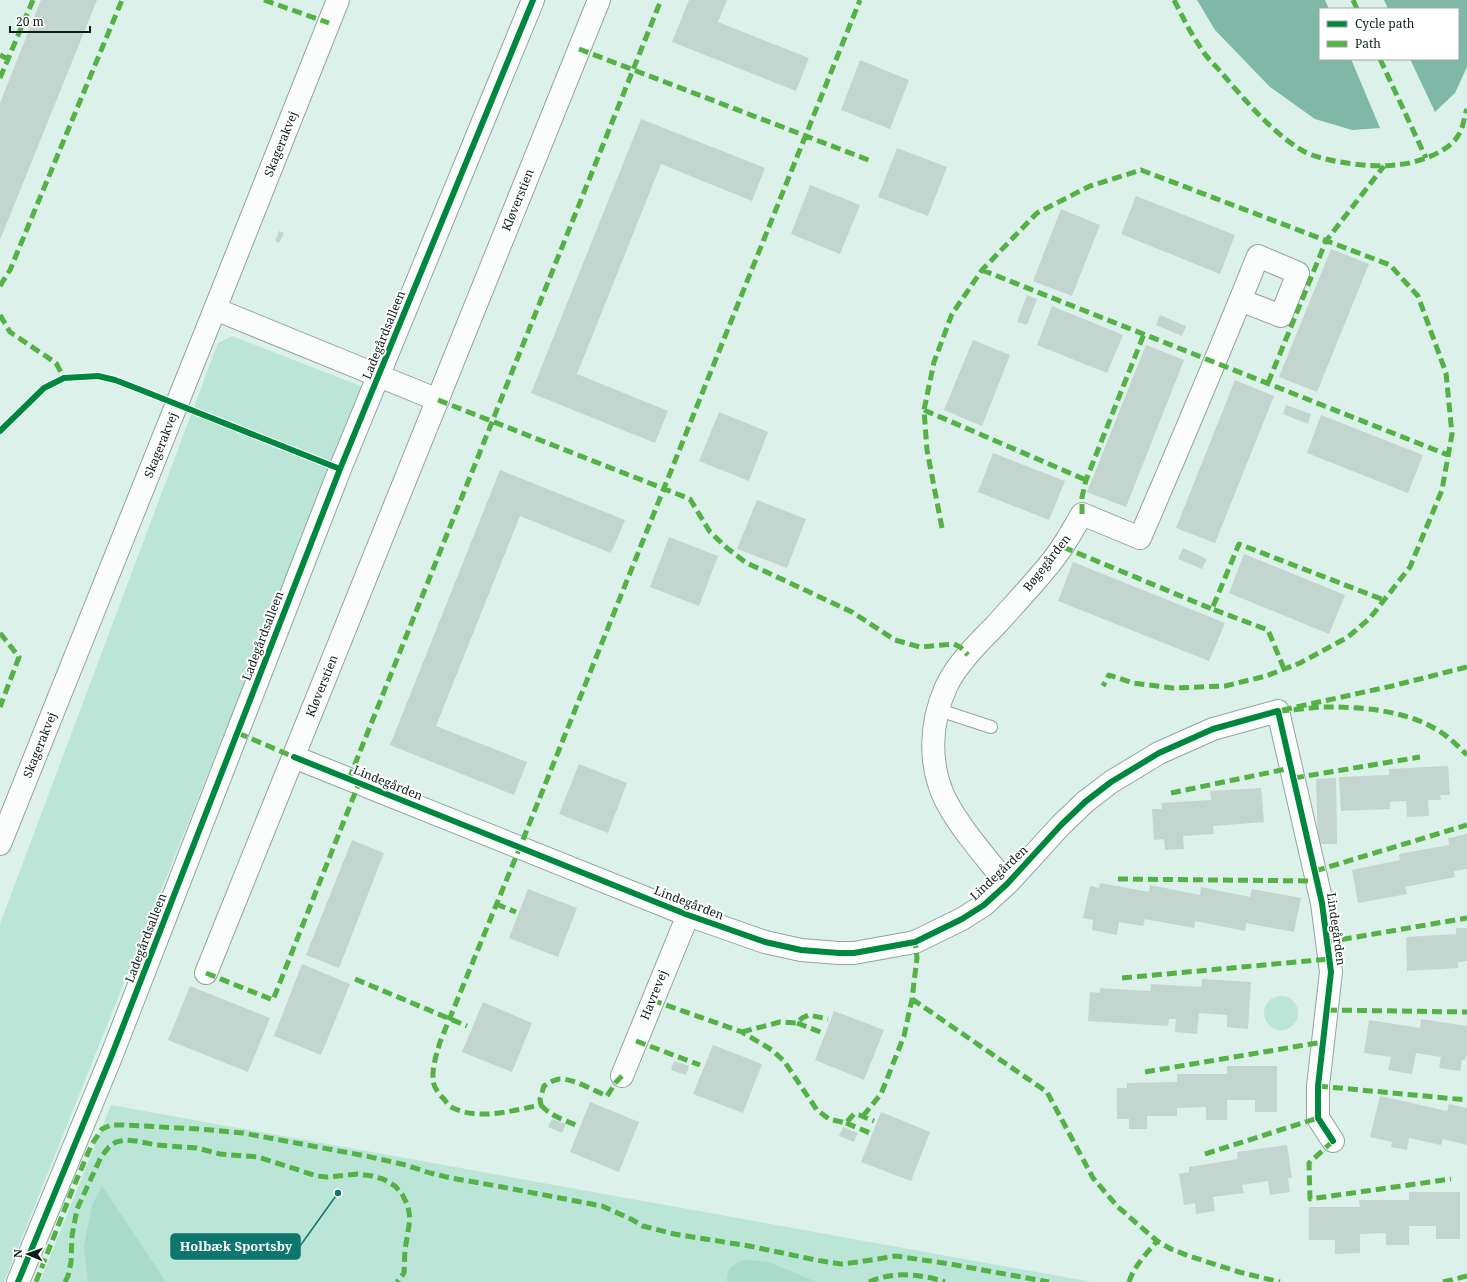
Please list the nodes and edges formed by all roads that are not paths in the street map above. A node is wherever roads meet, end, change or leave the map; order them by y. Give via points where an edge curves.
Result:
1 (338, 0) edge
2 (533, 0) edge
3 (599, 0) edge
4 (1240, 300) dead end
5 (215, 309) junction
6 (379, 377) junction
7 (438, 400) junction
8 (939, 710) junction
9 (991, 727) dead end
10 (294, 757) junction
11 (0, 844) edge
12 (1007, 884) junction
13 (688, 915) junction
14 (206, 973) dead end
15 (622, 1076) dead end
16 (1333, 1141) dead end
17 (18, 1282) edge

1 - 5 street, Skagerakvej
2 - 6 street, Ladegårdsalleen
3 - 7 street, Kløverstien
4 - 8 street, Bøgegården via 1140,538 1082,514 1063,547 1044,571 972,649 946,687
5 - 6 street
5 - 11 street, Skagerakvej
6 - 7 street
6 - 17 street, Ladegårdsalleen via 340,469 111,1057
7 - 10 street, Kløverstien
8 - 9 lane
8 - 12 street, Bøgegården via 934,730 933,753 944,794 960,824
10 - 13 street, Lindegården
10 - 14 street, Kløverstien
12 - 13 street, Lindegården via 984,905 962,919 915,942 854,953 801,950 766,942
12 - 16 street, Lindegården via 1085,802 1134,767 1212,729 1278,711 1322,903 1331,972 1318,1086 1318,1118
13 - 15 street, Havrevej

